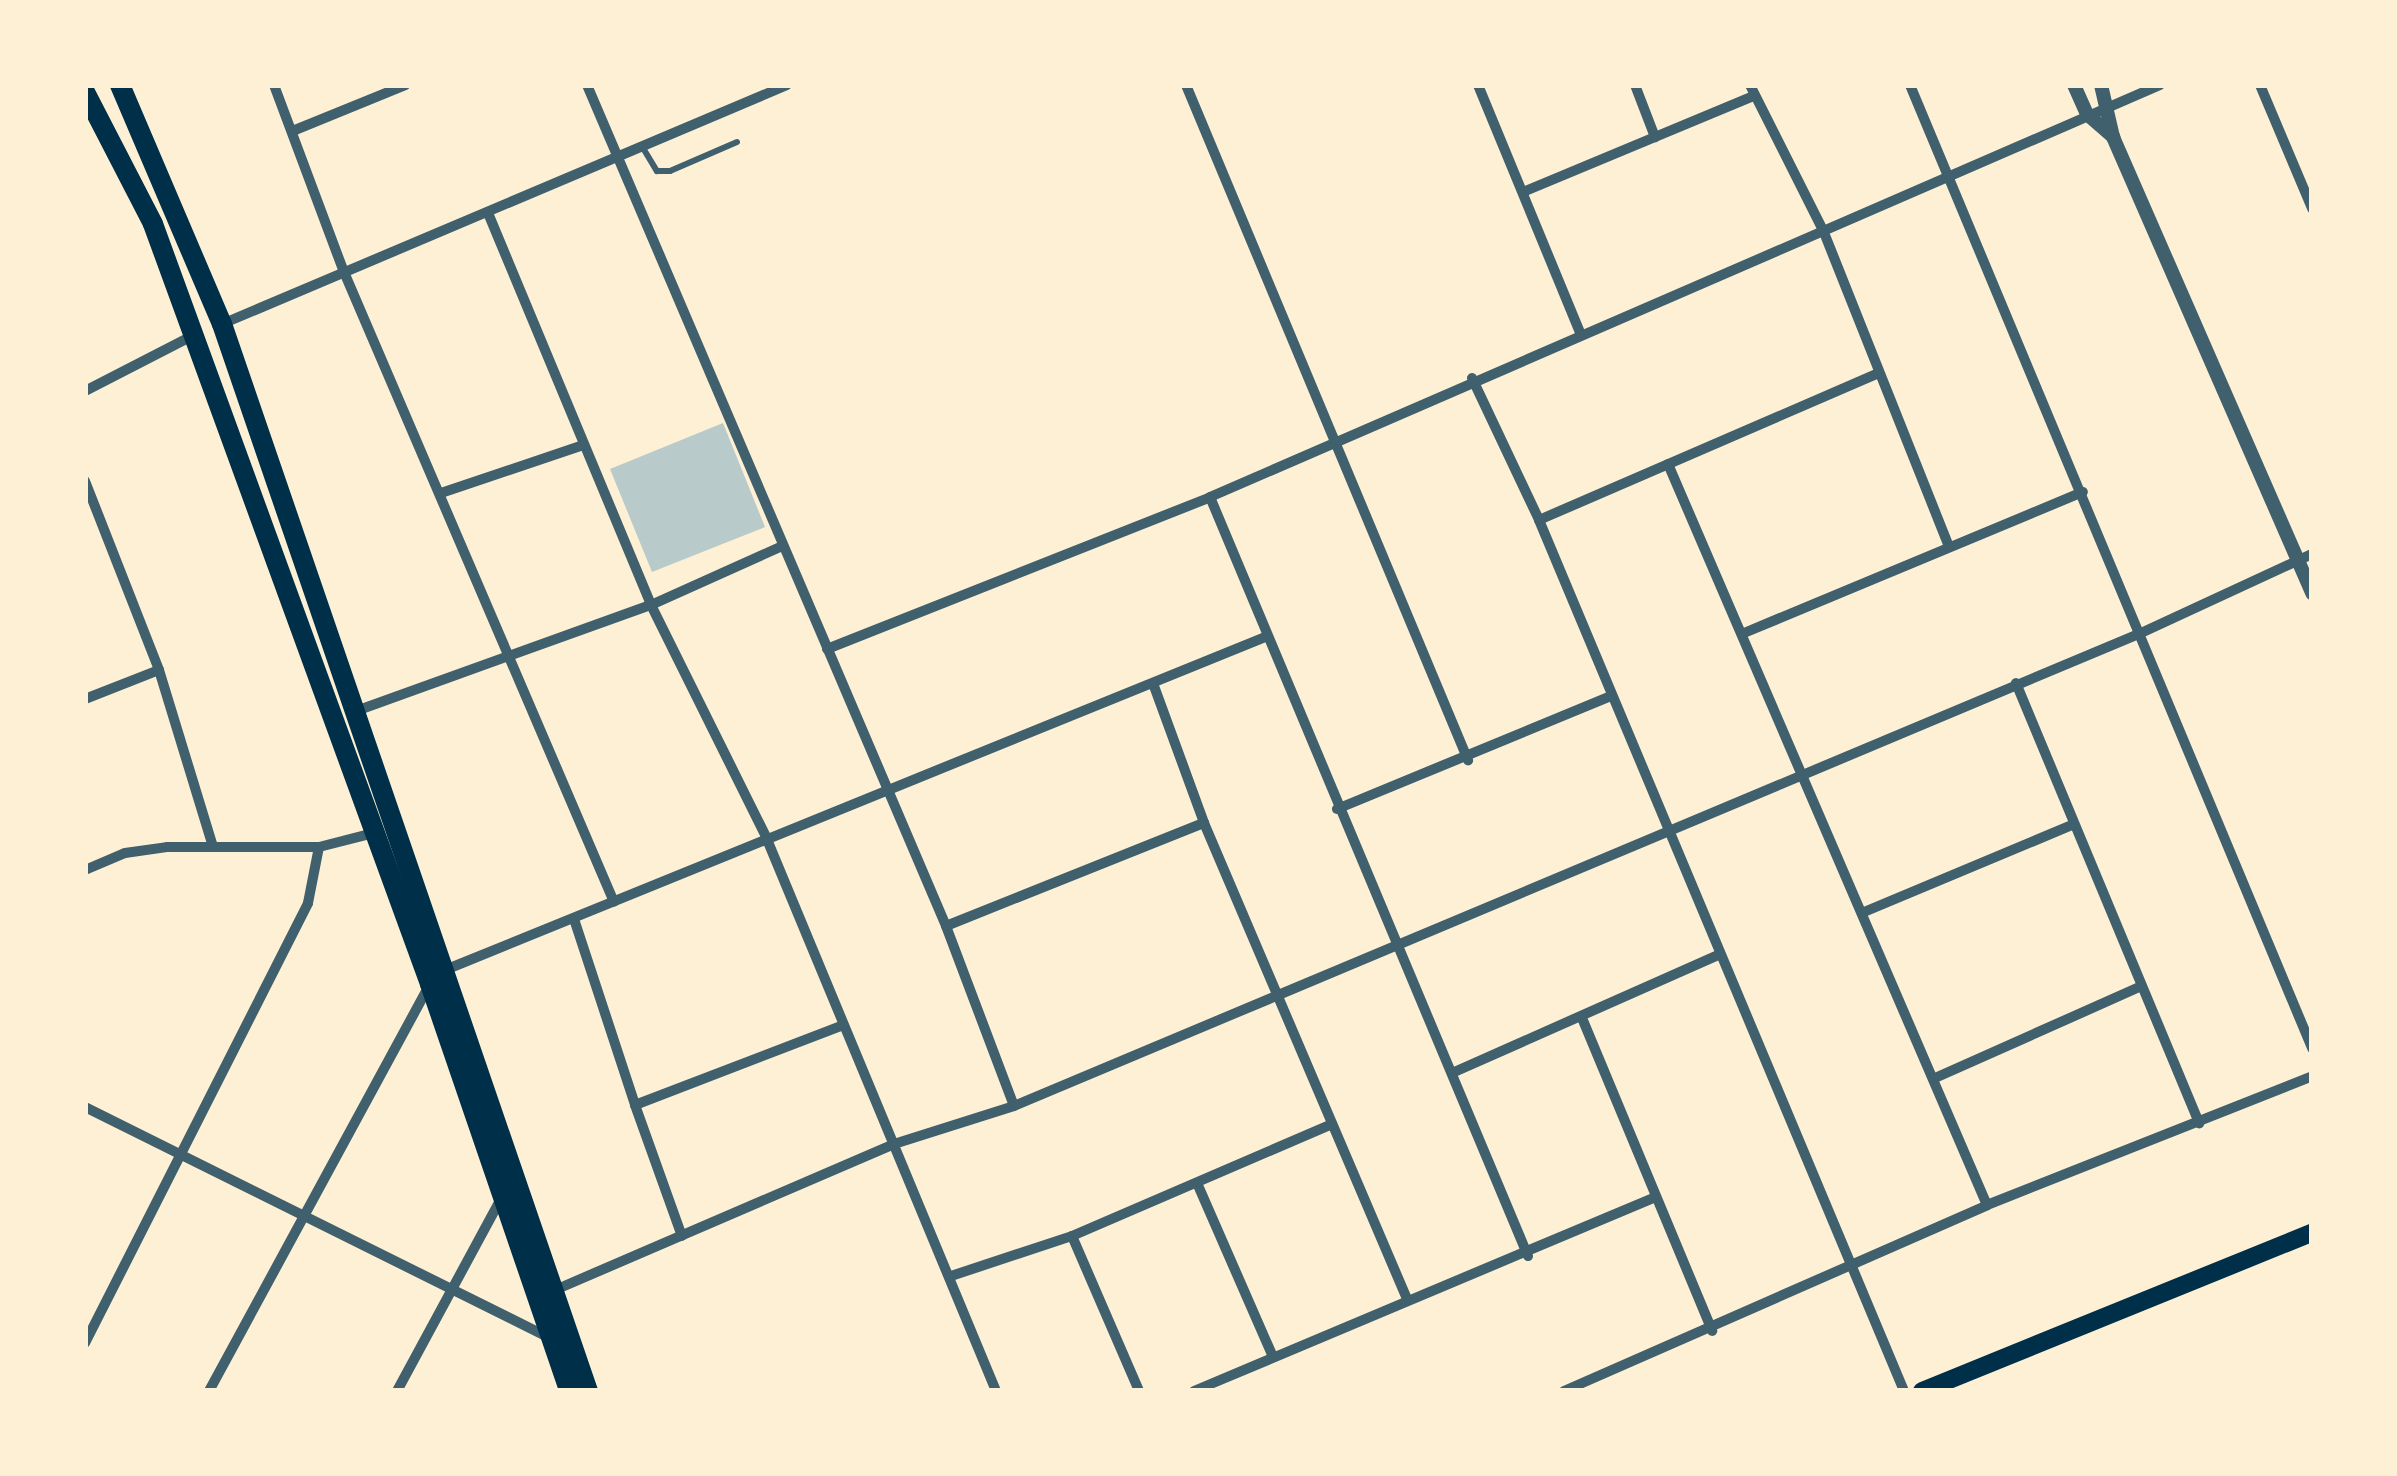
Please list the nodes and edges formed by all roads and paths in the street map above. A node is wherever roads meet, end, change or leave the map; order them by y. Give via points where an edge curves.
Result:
1 (120, 85) edge
2 (274, 85) edge
3 (405, 85) edge
4 (587, 85) edge
5 (787, 85) edge
6 (1186, 85) edge
7 (1478, 85) edge
8 (1635, 85) edge
9 (1910, 85) edge
10 (2074, 85) edge
11 (2102, 85) edge
12 (2160, 85) edge
13 (2260, 85) edge
14 (1752, 91) edge
15 (86, 95) edge
16 (2109, 104) junction
17 (2087, 114) junction
18 (294, 130) junction
19 (1655, 137) junction
20 (2113, 137) junction
21 (737, 142) dead end
22 (643, 148) junction
23 (622, 156) junction
24 (1947, 176) junction
25 (1523, 192) junction
26 (2312, 208) edge
27 (488, 213) junction
28 (1823, 230) junction
29 (344, 272) junction
30 (222, 324) junction
31 (1580, 333) junction
32 (194, 335) junction
33 (1877, 374) junction
34 (1472, 378) junction
35 (85, 391) edge
36 (1333, 441) junction
37 (584, 445) junction
38 (1668, 464) junction
39 (85, 480) edge
40 (2083, 492) junction
41 (441, 493) junction
42 (1210, 496) junction
43 (1538, 520) junction
44 (782, 546) junction
45 (1949, 548) junction
46 (2305, 557) edge
47 (2312, 593) edge
48 (651, 605) junction
49 (1744, 633) junction
50 (2141, 634) junction
51 (1265, 636) junction
52 (827, 649) junction
53 (510, 656) junction
54 (159, 670) junction
55 (2016, 683) junction
56 (1154, 686) junction
57 (1611, 696) junction
58 (85, 699) edge
59 (356, 711) junction
60 (1468, 760) junction
61 (1804, 772) junction
62 (888, 794) junction
63 (1338, 809) junction
64 (1204, 824) junction
65 (2072, 826) junction
66 (1668, 831) junction
67 (374, 833) junction
68 (766, 837) junction
69 (214, 847) junction
70 (320, 847) junction
71 (85, 870) edge
72 (614, 902) junction
73 (1864, 912) junction
74 (574, 919) junction
75 (946, 926) junction
76 (1393, 944) junction
77 (1716, 956) junction
78 (437, 977) junction
79 (2139, 987) junction
80 (1280, 994) junction
81 (1582, 1018) junction
82 (843, 1025) junction
83 (2312, 1048) edge
84 (1452, 1073) junction
85 (2312, 1076) edge
86 (1935, 1078) junction
87 (635, 1104) junction
88 (1014, 1106) junction
89 (85, 1107) edge
90 (2199, 1123) junction
91 (1332, 1124) junction
92 (894, 1144) junction
93 (184, 1157) junction
94 (1196, 1182) junction
95 (1653, 1198) junction
96 (499, 1202) junction
97 (1987, 1205) junction
98 (304, 1217) junction
99 (2312, 1233) edge
100 (682, 1236) junction
101 (1072, 1236) junction
102 (1528, 1256) junction
103 (1854, 1264) junction
104 (951, 1276) junction
105 (554, 1290) junction
106 (453, 1292) junction
107 (1406, 1299) junction
108 (1712, 1330) junction
109 (551, 1338) junction
110 (85, 1344) edge
111 (1273, 1358) junction
112 (209, 1391) edge
113 (397, 1391) edge
114 (568, 1391) edge
115 (588, 1391) edge
116 (996, 1391) edge
117 (1138, 1391) edge
118 (1194, 1391) edge
119 (1564, 1391) edge
120 (1904, 1391) edge
121 (1922, 1391) edge

1 - 30 highway
2 - 18 street
3 - 18 street
4 - 23 street
5 - 22 street
6 - 36 street
7 - 25 street
8 - 19 street
9 - 24 street
10 - 17 street
11 - 16 street
12 - 16 street
13 - 26 street
14 - 19 street
14 - 28 street
15 - 32 highway via 153,224
16 - 17 street
16 - 20 street
17 - 20 street
17 - 24 street
18 - 29 street
19 - 25 street
20 - 46 street
21 - 22 lane via 670,171 657,171
22 - 23 street
23 - 27 street
23 - 44 street
24 - 28 street
24 - 40 street
25 - 31 street
27 - 29 street
27 - 37 street
28 - 31 street
28 - 33 street
29 - 30 street
29 - 41 street
30 - 59 highway
31 - 34 street
32 - 35 street
32 - 67 highway
33 - 38 street
33 - 45 street
34 - 36 street
34 - 43 street
36 - 42 street
36 - 60 street
37 - 41 street
37 - 48 street
38 - 43 street
38 - 49 street
39 - 54 street
40 - 45 street
40 - 50 street
41 - 53 street
42 - 51 street
42 - 52 street
43 - 57 street
44 - 48 street
44 - 52 street
45 - 49 street
46 - 47 street
46 - 50 street
48 - 53 street
48 - 68 street
49 - 61 street
50 - 55 street
50 - 83 street
51 - 56 street
51 - 63 street
52 - 62 street
53 - 59 street
53 - 72 street
54 - 58 street
54 - 69 street
55 - 61 street
55 - 65 street
56 - 62 street
56 - 64 street
57 - 60 street
57 - 66 street
59 - 78 highway
60 - 63 street
61 - 66 street
61 - 73 street
62 - 68 street
62 - 75 street
63 - 76 street
64 - 75 street
64 - 80 street
65 - 73 street
65 - 79 street
66 - 76 street
66 - 77 street
67 - 70 street
67 - 78 highway
68 - 72 street
68 - 82 street
69 - 70 street
69 - 71 street via 125,853
70 - 93 street via 308,902
72 - 74 street
73 - 86 street
74 - 78 street
74 - 87 street
75 - 88 street
76 - 80 street
76 - 84 street
77 - 81 street
77 - 103 street
78 - 96 highway
78 - 98 street
78 - 105 highway
79 - 86 street
79 - 90 street
80 - 88 street
80 - 91 street
81 - 84 street
81 - 95 street
82 - 87 street
82 - 92 street
84 - 102 street
85 - 90 street
86 - 97 street
87 - 100 street
88 - 92 street
89 - 93 street
90 - 97 street
91 - 94 street
91 - 107 street
92 - 100 street
92 - 104 street
93 - 98 street
93 - 110 street
94 - 101 street
94 - 111 street
95 - 102 street
95 - 108 street
96 - 106 street
96 - 109 highway
97 - 103 street
98 - 106 street
98 - 112 street
99 - 121 main road
100 - 105 street
101 - 104 street
101 - 117 street
102 - 107 street
103 - 108 street
103 - 120 street
104 - 116 street
105 - 115 highway
106 - 109 street
106 - 113 street
107 - 111 street
108 - 119 street
109 - 114 highway
111 - 118 street

